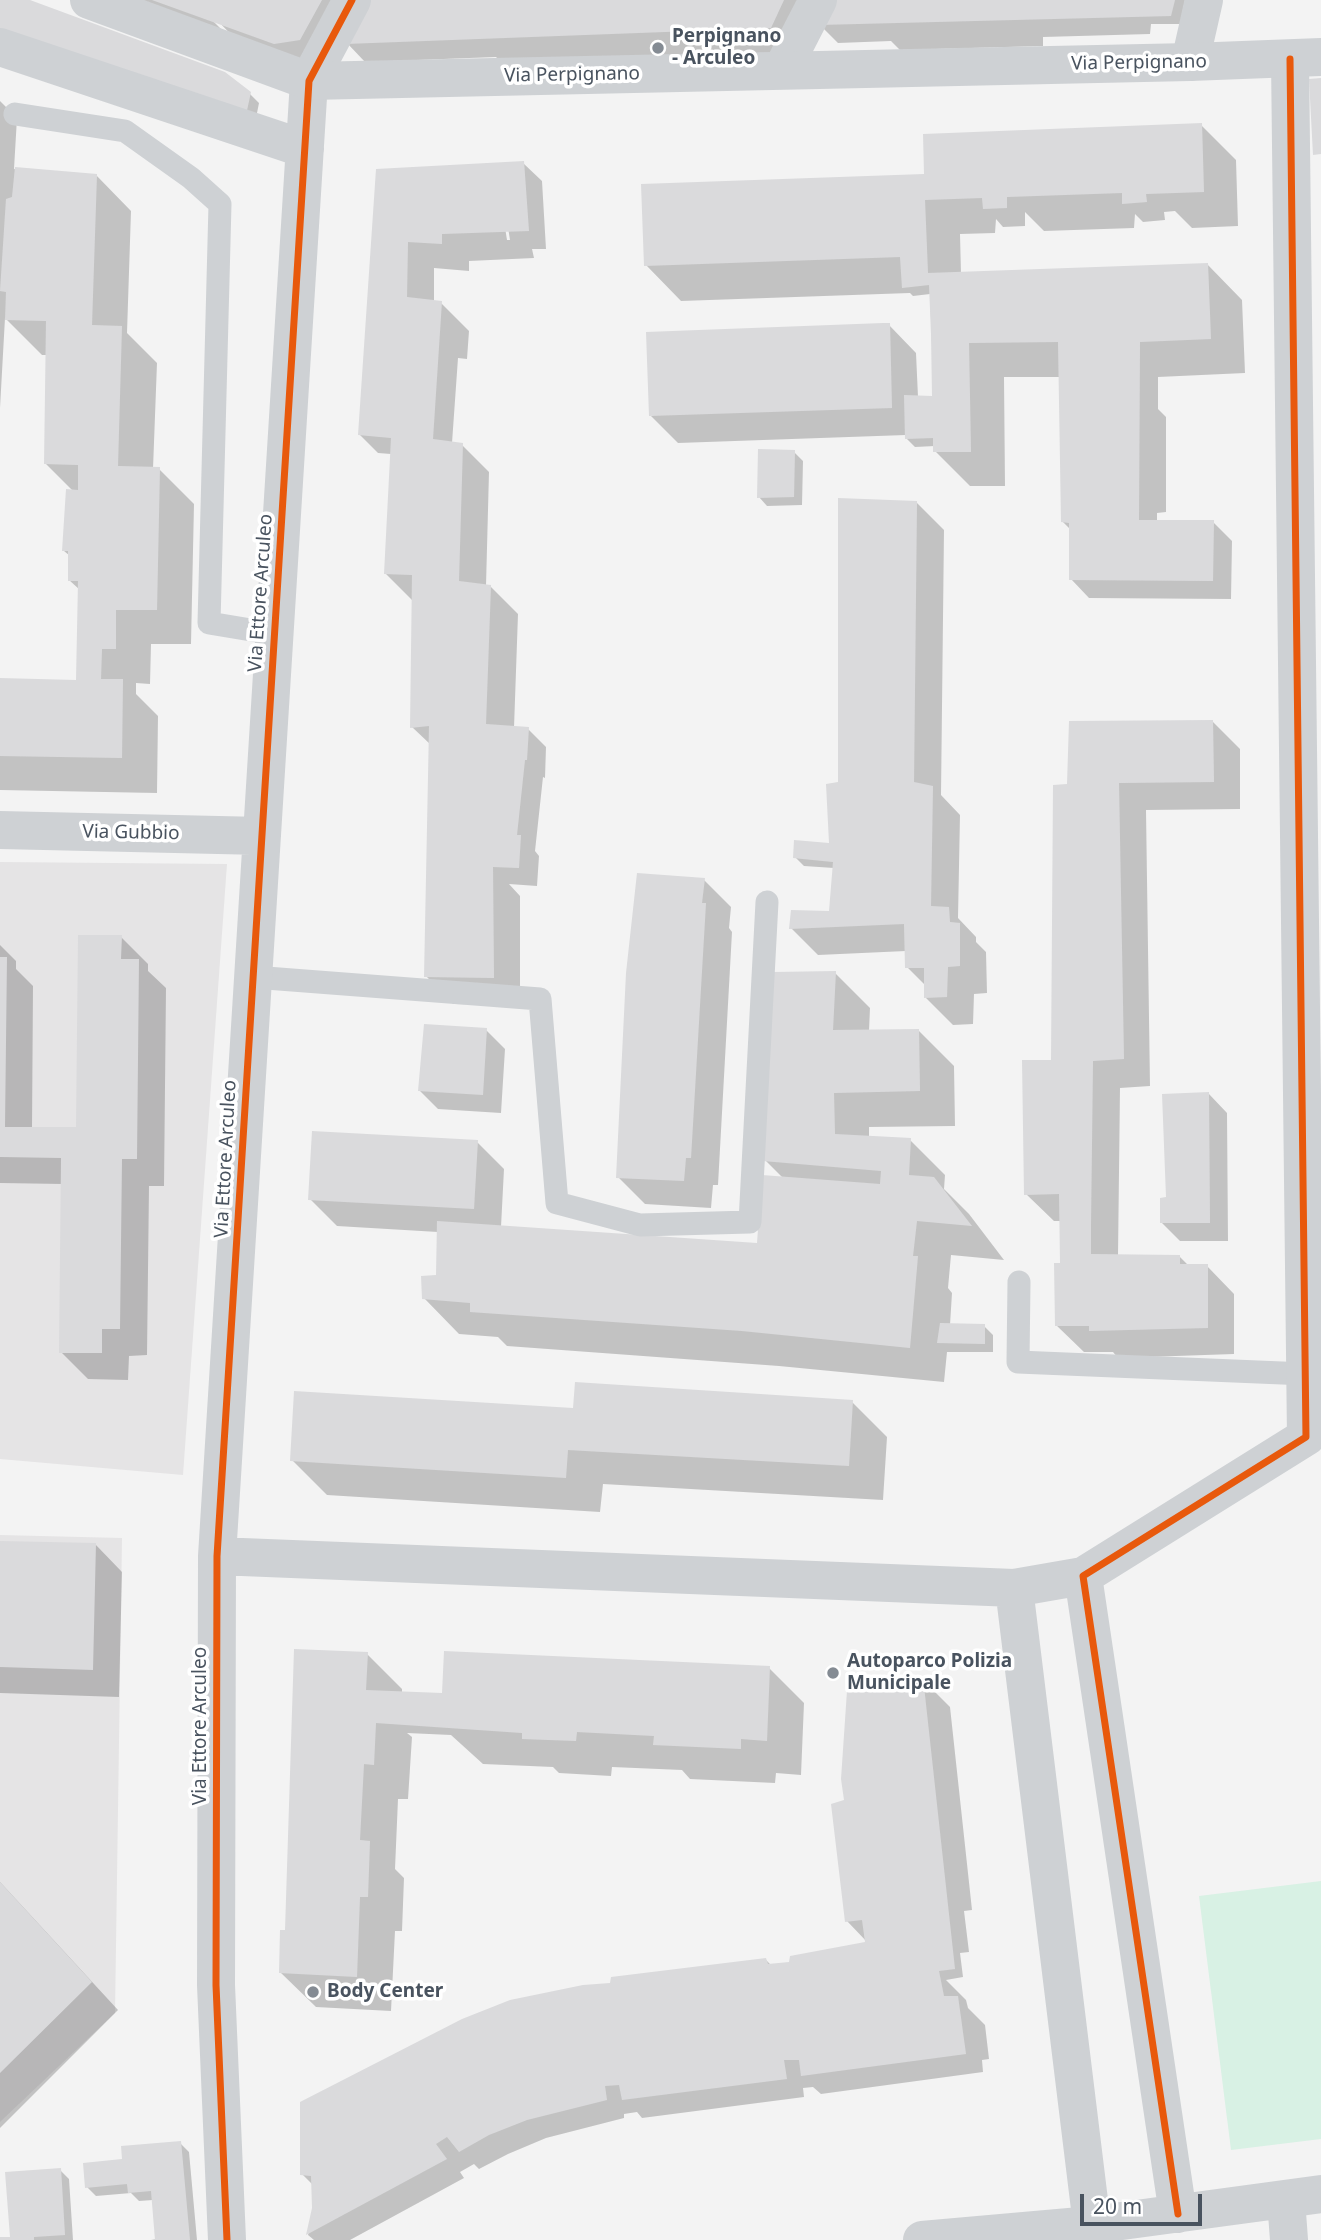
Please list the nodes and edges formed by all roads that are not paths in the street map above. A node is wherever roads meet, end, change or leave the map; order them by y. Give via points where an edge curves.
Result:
1 (89, 0) edge
2 (352, 0) edge
3 (818, 0) edge
4 (1204, 0) edge
5 (0, 47) edge
6 (1306, 58) edge
7 (1190, 62) junction
8 (782, 70) junction
9 (310, 81) junction
10 (15, 114) dead end
11 (305, 149) junction
12 (275, 634) junction
13 (0, 830) edge
14 (262, 836) junction
15 (1311, 877) edge
16 (767, 902) dead end
17 (253, 977) junction
18 (1313, 1258) edge
19 (1020, 1282) dead end
20 (1306, 1374) junction
21 (1314, 1438) edge
22 (218, 1556) junction
23 (1083, 1576) junction
24 (1014, 1588) junction
25 (1303, 2197) edge
26 (1178, 2214) junction
27 (1092, 2225) junction
28 (227, 2240) edge
29 (922, 2240) edge
30 (1289, 2240) edge

1 - 9 street, Via Perpignano
2 - 9 street
3 - 8 street
4 - 7 street
5 - 11 street
6 - 7 street, Via Perpignano
6 - 15 street
7 - 8 street, Via Perpignano
8 - 9 street, Via Perpignano
9 - 11 street, Via Ettore Arculeo
10 - 12 lane via 125,131 220,204 209,623
11 - 12 street, Via Ettore Arculeo
12 - 14 street, Via Ettore Arculeo
13 - 14 street, Via Gubbio
14 - 17 street, Via Ettore Arculeo
15 - 18 street
16 - 17 lane via 750,1222 640,1225 556,1203 540,999
17 - 22 street, Via Ettore Arculeo
18 - 20 street
19 - 20 lane via 1018,1362
20 - 21 street
21 - 23 street
22 - 24 street
22 - 28 street, Via Ettore Arculeo via 216,1985
23 - 24 street
23 - 26 street
24 - 27 street
25 - 26 street
25 - 30 street
26 - 27 street
27 - 29 street

